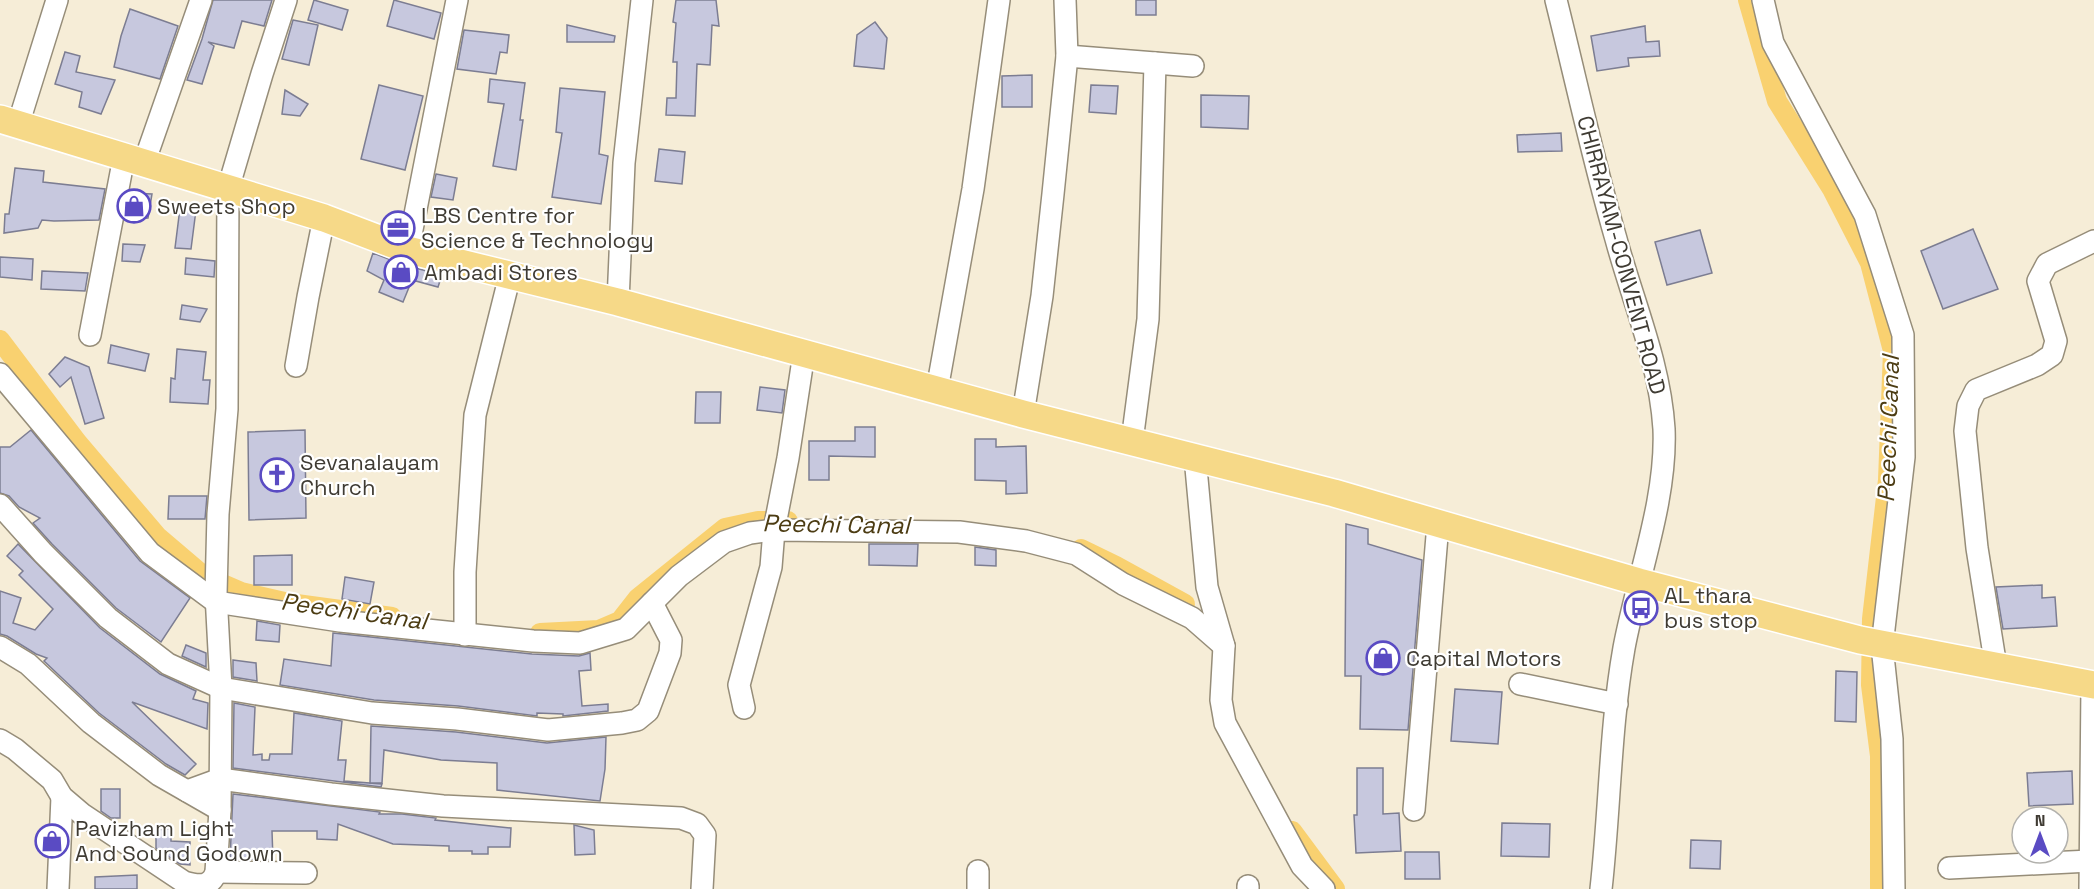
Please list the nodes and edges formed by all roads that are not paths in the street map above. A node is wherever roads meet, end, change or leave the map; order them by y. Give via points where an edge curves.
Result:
1 (57, 0) edge
2 (201, 0) edge
3 (286, 0) edge
4 (457, 0) edge
5 (642, 0) edge
6 (999, 0) edge
7 (1065, 0) edge
8 (1556, 0) edge
9 (1763, 0) edge
10 (1067, 56) junction
11 (1155, 63) junction
12 (1193, 66) dead end
13 (9, 122) edge
14 (134, 160) junction
15 (228, 189) junction
16 (324, 218) junction
17 (2094, 241) edge
18 (408, 250) junction
19 (510, 275) junction
20 (618, 302) junction
21 (90, 334) dead end
22 (804, 353) junction
23 (296, 366) dead end
24 (0, 374) edge
25 (937, 390) junction
26 (1023, 414) junction
27 (1132, 441) junction
28 (1195, 458) junction
29 (0, 505) edge
30 (1438, 524) junction
31 (774, 530) junction
32 (1639, 582) junction
33 (216, 598) junction
34 (652, 603) junction
35 (465, 635) junction
36 (1873, 643) junction
37 (1224, 646) junction
38 (0, 647) edge
39 (1996, 667) junction
40 (1520, 684) dead end
41 (2093, 685) edge
42 (221, 688) junction
43 (1617, 704) junction
44 (744, 708) dead end
45 (0, 740) edge
46 (220, 779) junction
47 (187, 790) junction
48 (62, 797) junction
49 (220, 810) junction
50 (1414, 810) dead end
51 (2090, 861) junction
52 (1948, 868) dead end
53 (216, 872) junction
54 (306, 873) dead end
55 (58, 889) edge
56 (702, 889) edge
57 (1324, 889) edge
58 (1601, 889) edge
59 (1894, 889) edge
60 (2090, 889) edge

1 - 13 street
2 - 14 street
3 - 15 street
4 - 18 street
5 - 20 street via 624,163
6 - 25 street via 973,189
7 - 10 street
8 - 32 street, CHIRRAYAM-CONVENT ROAD via 1616,239 1660,390 1663,478
9 - 36 street via 1773,43 1864,215 1903,335 1904,458
10 - 11 street
10 - 26 street via 1042,296
11 - 12 street
11 - 27 street via 1148,320
13 - 14 main road
14 - 15 main road
14 - 21 street
15 - 16 main road
15 - 33 street via 227,409
16 - 18 main road
16 - 23 street
17 - 39 street via 2047,264 2038,281 2056,341 2052,355 1976,390 1968,406 1965,431 1977,548
18 - 19 main road
19 - 20 main road
19 - 35 street via 475,415
20 - 22 main road
22 - 25 main road
22 - 31 street
24 - 33 street via 150,554
25 - 26 main road
26 - 27 main road
27 - 28 main road
28 - 30 main road
28 - 37 street via 1207,587
29 - 42 street via 108,618 168,664
30 - 32 main road
30 - 50 street
31 - 34 street via 724,542 679,576
31 - 37 street via 959,532 1026,540 1076,554 1124,584 1192,618
31 - 44 street via 771,567 739,686
32 - 36 main road
32 - 43 street, CHIRRAYAM-CONVENT ROAD
33 - 35 street via 340,621
33 - 42 street
34 - 35 street via 626,629 580,643
34 - 42 street via 671,640 670,653 648,711 637,720 622,723 548,730 372,713
36 - 39 main road
36 - 59 street via 1892,739
37 - 57 street via 1221,700 1225,723 1302,866
38 - 47 street via 28,664 91,723 159,775
39 - 41 main road
40 - 43 street
41 - 51 street
42 - 46 street
43 - 58 street, CHIRRAYAM-CONVENT ROAD
45 - 48 street via 52,780
46 - 47 street
46 - 49 street
46 - 56 street via 443,806 681,818 697,824 705,835
47 - 49 street
48 - 53 street via 184,882 205,885
48 - 55 street
49 - 53 street
51 - 52 street
51 - 60 street
53 - 54 street

